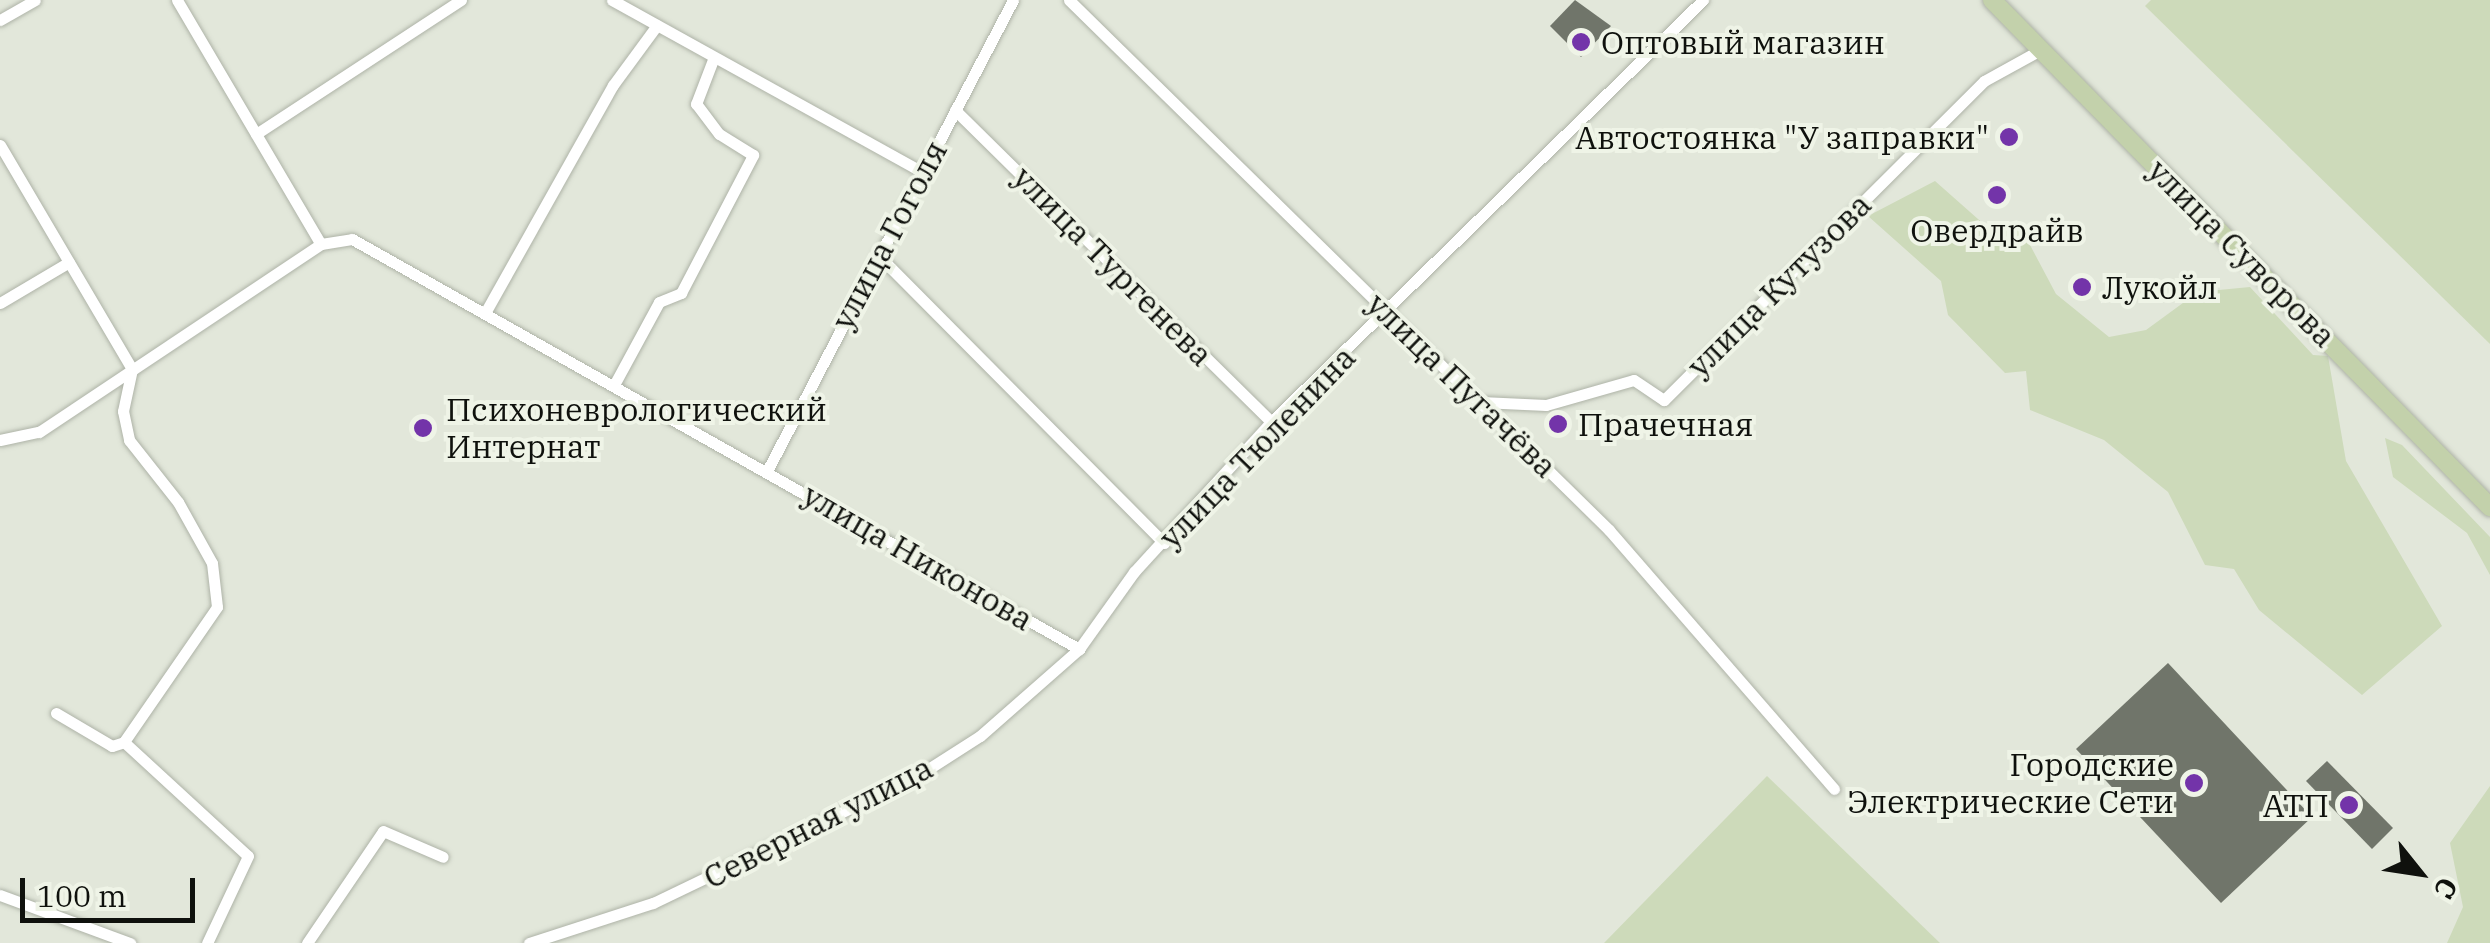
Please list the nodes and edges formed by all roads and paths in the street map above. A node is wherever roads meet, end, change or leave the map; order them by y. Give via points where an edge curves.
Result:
1 (35, 0) edge
2 (178, 0) edge
3 (462, 0) edge
4 (612, 0) edge
5 (1013, 0) edge
6 (1069, 0) edge
7 (1703, 0) edge
8 (1992, 0) edge
9 (0, 20) edge
10 (657, 24) junction
11 (2042, 50) junction
12 (714, 56) junction
13 (955, 110) junction
14 (256, 134) junction
15 (0, 145) edge
16 (922, 172) junction
17 (320, 244) junction
18 (878, 255) junction
19 (69, 262) junction
20 (0, 303) edge
21 (485, 313) junction
22 (1389, 315) junction
23 (132, 370) junction
24 (614, 385) junction
25 (1481, 402) junction
26 (1272, 422) junction
27 (0, 440) edge
28 (767, 471) junction
29 (2490, 507) edge
30 (1164, 543) junction
31 (1079, 649) junction
32 (56, 713) dead end
33 (124, 742) junction
34 (1834, 789) dead end
35 (442, 857) dead end
36 (0, 895) edge
37 (130, 943) edge
38 (207, 943) edge
39 (307, 943) edge
40 (529, 943) edge

1 - 9 street
2 - 14 street
3 - 14 street
4 - 10 street
5 - 13 street, улица Гоголя
6 - 22 street, улица Пугачёва
7 - 22 street, улица Тюленина
8 - 11 main road, улица Суворова
10 - 12 street
10 - 21 street via 613,85
11 - 25 street, улица Кутузова via 1984,81 1664,400 1634,380 1546,405
11 - 29 main road, улица Суворова
12 - 16 street
12 - 24 street via 696,104 719,134 752,155 681,293 659,302
13 - 16 street, улица Гоголя
13 - 26 street, улица Тургенева
14 - 17 street
15 - 19 street
16 - 18 street, улица Гоголя
17 - 21 street, улица Никонова via 352,238
17 - 23 street
18 - 28 street, улица Гоголя
18 - 30 street
19 - 20 street
19 - 23 street
21 - 24 street, улица Никонова
22 - 25 street, улица Пугачёва
22 - 26 street, улица Тюленина
23 - 27 street via 39,432
23 - 33 street via 123,410 129,440 178,502 212,564 216,608
24 - 28 street, улица Никонова
25 - 34 street, улица Пугачёва via 1609,530
26 - 30 street, улица Тюленина
28 - 31 street, улица Никонова
30 - 31 street, улица Тюленина
31 - 40 street, Северная улица via 980,736 920,775 653,904
32 - 33 street via 112,746
33 - 38 street via 248,856
35 - 39 street via 383,832
36 - 37 street

